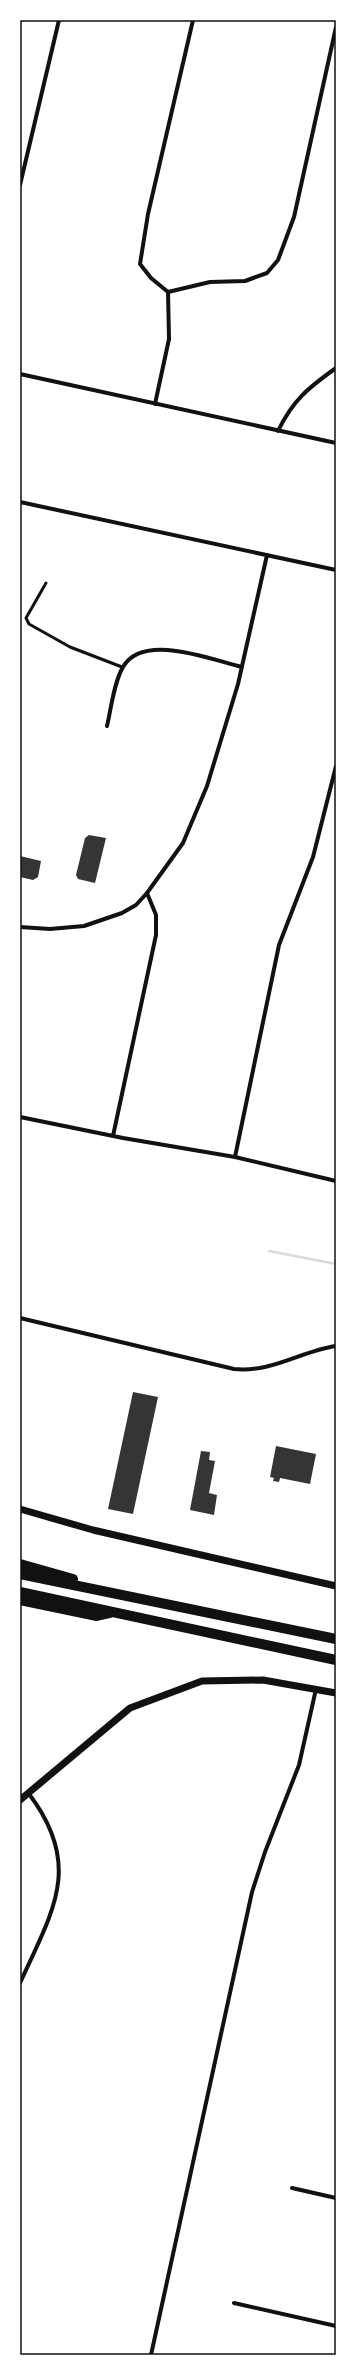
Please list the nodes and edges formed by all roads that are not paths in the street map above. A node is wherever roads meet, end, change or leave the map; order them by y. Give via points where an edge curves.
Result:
1 (59, 20) edge
2 (194, 20) edge
3 (336, 27) edge
4 (20, 185) edge
5 (168, 292) junction
6 (336, 368) edge
7 (20, 374) edge
8 (156, 404) junction
9 (278, 431) junction
10 (336, 443) edge
11 (20, 502) edge
12 (267, 554) junction
13 (336, 570) edge
14 (46, 583) dead end
15 (122, 667) junction
16 (242, 667) junction
17 (107, 726) dead end
18 (336, 766) edge
19 (147, 893) junction
20 (20, 927) edge
21 (20, 1116) edge
22 (113, 1136) junction
23 (235, 1157) junction
24 (336, 1181) edge
25 (20, 1318) edge
26 (336, 1346) edge
27 (20, 1509) edge
28 (20, 1564) edge
29 (20, 1574) edge
30 (336, 1586) edge
31 (84, 1587) junction
32 (20, 1592) edge
33 (20, 1600) edge
34 (116, 1612) junction
35 (336, 1640) edge
36 (336, 1660) edge
37 (316, 1689) junction
38 (336, 1693) edge
39 (29, 1794) junction
40 (20, 1800) edge
41 (20, 1984) edge
42 (292, 2188) dead end
43 (336, 2198) edge
44 (234, 2304) dead end
45 (336, 2326) edge
46 (151, 2355) edge

1 - 4 street
2 - 5 street via 148,214 140,264 151,278
3 - 5 street via 294,217 278,260 267,273 245,281 210,282
5 - 8 street via 169,339
6 - 9 street via 309,388 288,410
7 - 8 street
8 - 9 street
9 - 10 street
11 - 12 street
12 - 13 street
12 - 16 street
14 - 15 lane via 26,618 29,624 70,647
15 - 16 street via 129,658 139,653 161,648
15 - 17 street
16 - 19 street via 196,816 183,844
18 - 23 street via 313,857 279,945
19 - 20 street via 136,905 122,913 84,926 50,929
19 - 22 street via 156,915 156,935
21 - 22 street
22 - 23 street
23 - 24 street
25 - 26 street via 227,1368 247,1370 278,1364 323,1347
27 - 30 street via 93,1530
28 - 31 highway via 72,1578
29 - 31 highway
31 - 35 highway
32 - 34 highway
33 - 34 highway via 97,1616
34 - 36 highway
37 - 38 street
37 - 39 street via 264,1680 198,1683 130,1708
37 - 46 street via 299,1765 252,1892
39 - 40 street
39 - 41 street via 53,1833 57,1848 59,1879 52,1913
42 - 43 street
44 - 45 street

